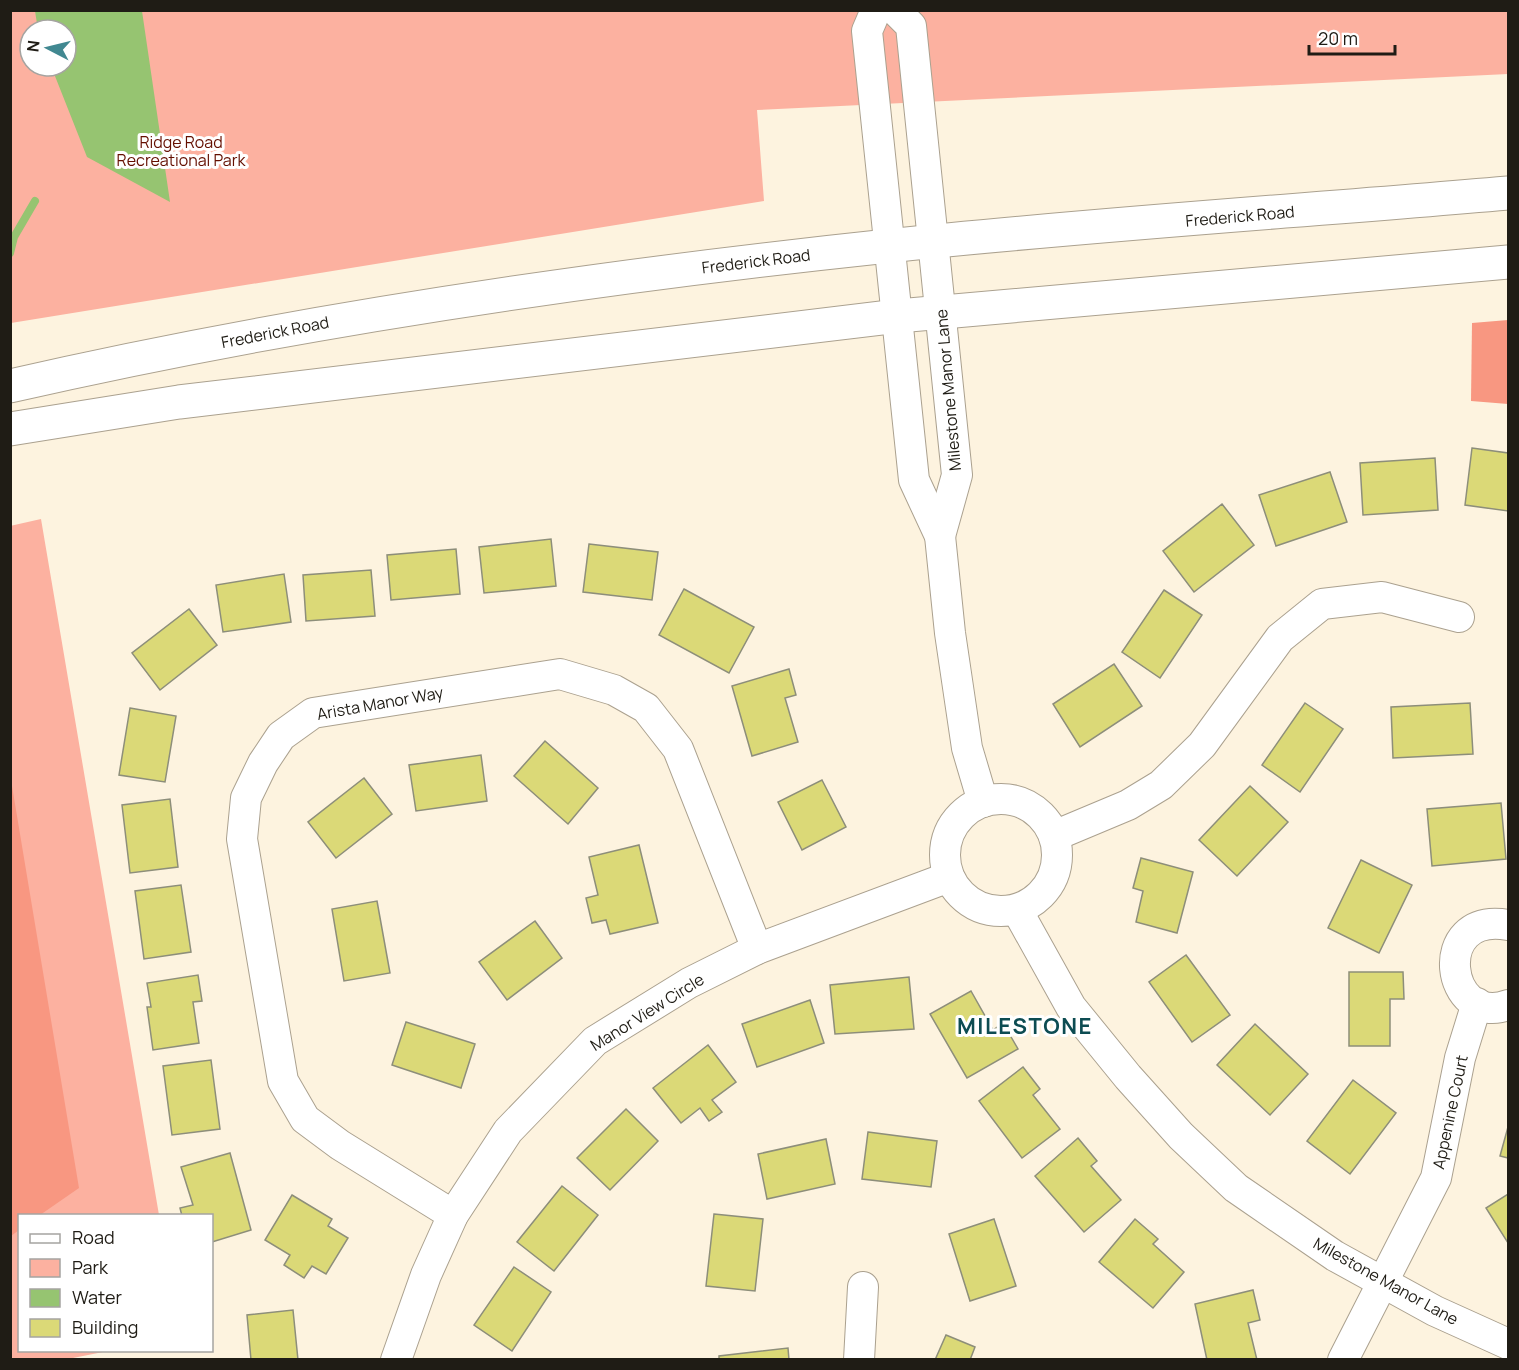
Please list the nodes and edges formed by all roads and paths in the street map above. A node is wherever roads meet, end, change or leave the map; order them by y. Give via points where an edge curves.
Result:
1 (876, 10) edge
2 (895, 10) edge
3 (1509, 193) edge
4 (934, 242) junction
5 (891, 246) junction
6 (1509, 262) edge
7 (941, 312) junction
8 (898, 316) junction
9 (10, 386) edge
10 (10, 429) edge
11 (940, 536) junction
12 (1460, 618) dead end
13 (983, 802) junction
14 (1054, 836) junction
15 (949, 877) junction
16 (1017, 910) junction
17 (1509, 925) edge
18 (756, 949) junction
19 (1477, 1003) junction
20 (1509, 1005) edge
21 (453, 1215) junction
22 (1383, 1282) junction
23 (863, 1287) dead end
24 (1509, 1344) edge
25 (396, 1359) edge
26 (859, 1359) edge
27 (1343, 1359) edge

1 - 5 street, Milestone Manor Lane via 867,31
2 - 4 street, Milestone Manor Lane via 911,26
3 - 4 main road, Frederick Road
4 - 5 main road, Frederick Road
4 - 7 street, Milestone Manor Lane
5 - 8 street, Milestone Manor Lane
5 - 9 main road, Frederick Road via 727,264 326,322
6 - 7 main road
7 - 8 main road
7 - 11 street, Milestone Manor Lane via 957,475
8 - 10 main road via 179,402
8 - 11 street, Milestone Manor Lane via 914,480
11 - 13 street, Milestone Manor Lane via 967,748
12 - 14 street via 1382,597 1322,604 1280,638 1202,745 1161,785 1128,806
13 - 14 street via 1011,800 1025,804 1042,818
13 - 15 street via 954,824 945,859
14 - 16 street via 1057,851 1052,881 1037,898
15 - 16 street via 970,902 984,909
15 - 18 street, Manor View Circle
16 - 22 street, Milestone Manor Lane via 1071,1007 1181,1136 1236,1188 1335,1256
17 - 19 street via 1483,925 1460,942 1454,969 1466,995
18 - 21 street, Manor View Circle via 689,983 595,1041 508,1131
18 - 21 street, Arista Manor Way via 678,749 646,708 614,690 560,674 313,712 281,736 246,798 242,839 282,1081 305,1119
19 - 20 street via 1491,1007
19 - 22 street, Appenine Court via 1460,1058 1436,1178
21 - 25 street, Manor View Circle via 426,1275
22 - 24 street, Milestone Manor Lane via 1435,1311
22 - 27 street
23 - 26 street

